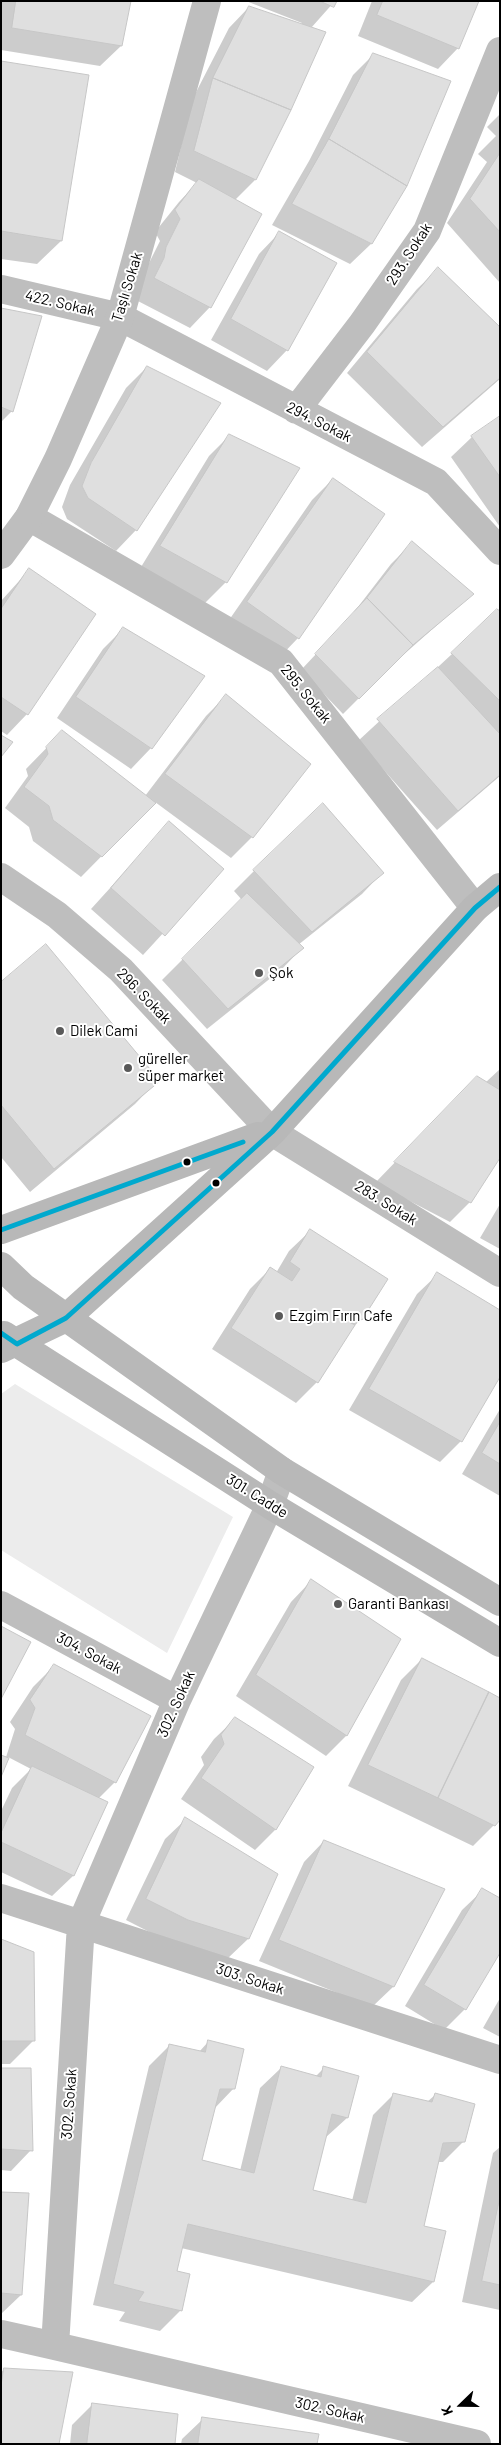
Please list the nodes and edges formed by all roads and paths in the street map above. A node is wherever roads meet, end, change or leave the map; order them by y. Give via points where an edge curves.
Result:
1 (207, 1) edge
2 (500, 50) edge
3 (1, 289) edge
4 (120, 317) junction
5 (296, 410) junction
6 (29, 517) junction
7 (500, 551) edge
8 (1, 555) edge
9 (1, 877) edge
10 (500, 887) edge
11 (475, 908) junction
12 (272, 1132) junction
13 (1, 1230) edge
14 (1, 1266) edge
15 (500, 1273) edge
16 (66, 1318) junction
17 (6, 1342) edge
18 (282, 1470) junction
19 (270, 1505) junction
20 (500, 1602) edge
21 (1, 1605) edge
22 (500, 1643) edge
23 (177, 1700) junction
24 (1, 1898) edge
25 (81, 1924) junction
26 (500, 2060) edge
27 (1, 2334) edge
28 (54, 2346) junction
29 (477, 2444) edge

1 - 4 street, Taşlı Sokak
2 - 5 street, 293. Sokak via 427,231
3 - 4 street, 422. Sokak
4 - 5 street, 294. Sokak
4 - 6 street, Taşlı Sokak
5 - 7 street, 294. Sokak via 436,482
6 - 8 street, Taşlı Sokak
6 - 11 street, 295. Sokak via 280,662
9 - 12 street, 296. Sokak via 57,916 121,970
10 - 11 main road
11 - 12 main road
12 - 13 main road
12 - 15 street, 283. Sokak
12 - 16 main road
14 - 16 main road via 23,1288
16 - 17 main road
16 - 18 main road
17 - 19 main road, 301. Cadde
18 - 19 street, 302. Sokak
18 - 20 main road
19 - 22 main road, 301. Cadde
19 - 23 street, 302. Sokak
21 - 23 street, 304. Sokak
23 - 25 street, 302. Sokak
24 - 25 street, 303. Sokak
25 - 26 street, 303. Sokak
25 - 28 street, 302. Sokak
27 - 28 street
28 - 29 street, 302. Sokak

